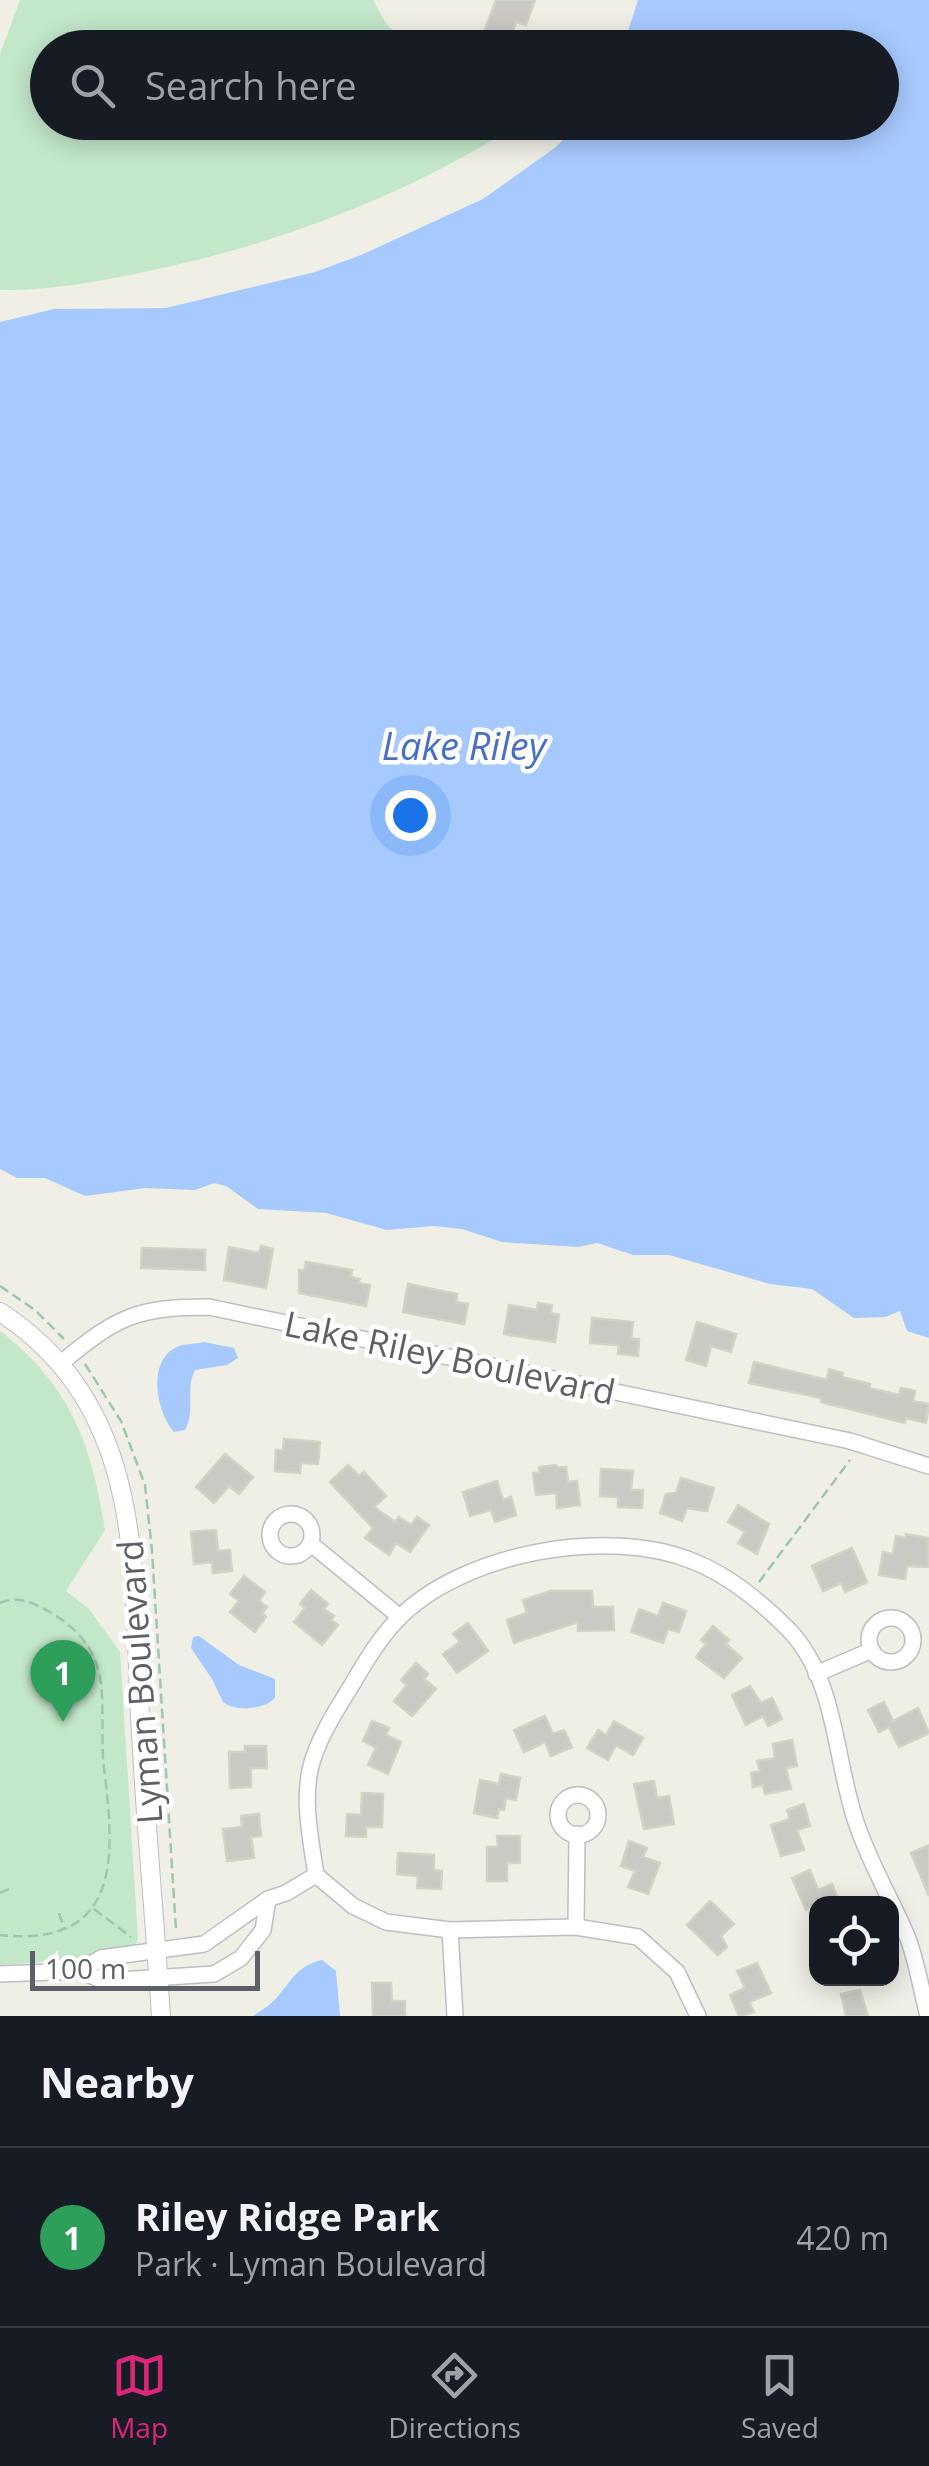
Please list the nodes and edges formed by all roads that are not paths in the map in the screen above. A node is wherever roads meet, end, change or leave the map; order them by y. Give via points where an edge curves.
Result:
1 (0, 1312) edge
2 (60, 1364) junction
3 (929, 1466) edge
4 (311, 1544) dead end
5 (400, 1618) junction
6 (872, 1650) dead end
7 (816, 1674) junction
8 (578, 1834) dead end
9 (316, 1875) junction
10 (268, 1899) junction
11 (576, 1927) junction
12 (450, 1930) junction
13 (157, 1952) junction
14 (80, 1971) junction
15 (0, 1974) edge
16 (158, 1978) junction
17 (161, 2016) edge
18 (455, 2016) edge
19 (698, 2016) edge
20 (928, 2016) edge

1 - 2 street
2 - 3 street, Lake Riley Boulevard via 141,1311 209,1307 861,1445
2 - 13 street, Lyman Boulevard via 106,1440 132,1538
4 - 5 street
5 - 7 street via 465,1575 508,1559 621,1544 694,1561 749,1595 790,1630
5 - 9 street via 344,1698 311,1766 306,1802
6 - 7 street
7 - 20 street via 857,1826 909,1941
8 - 11 street
9 - 10 street
9 - 12 street via 353,1906 386,1922
10 - 13 street via 204,1944
10 - 16 street via 263,1930 240,1958 214,1974
11 - 12 street
11 - 19 street via 638,1936 677,1972
12 - 18 street
13 - 14 street via 101,1958
13 - 16 street, Lyman Boulevard
14 - 15 street
14 - 16 street via 104,1981
16 - 17 street, Lyman Boulevard

